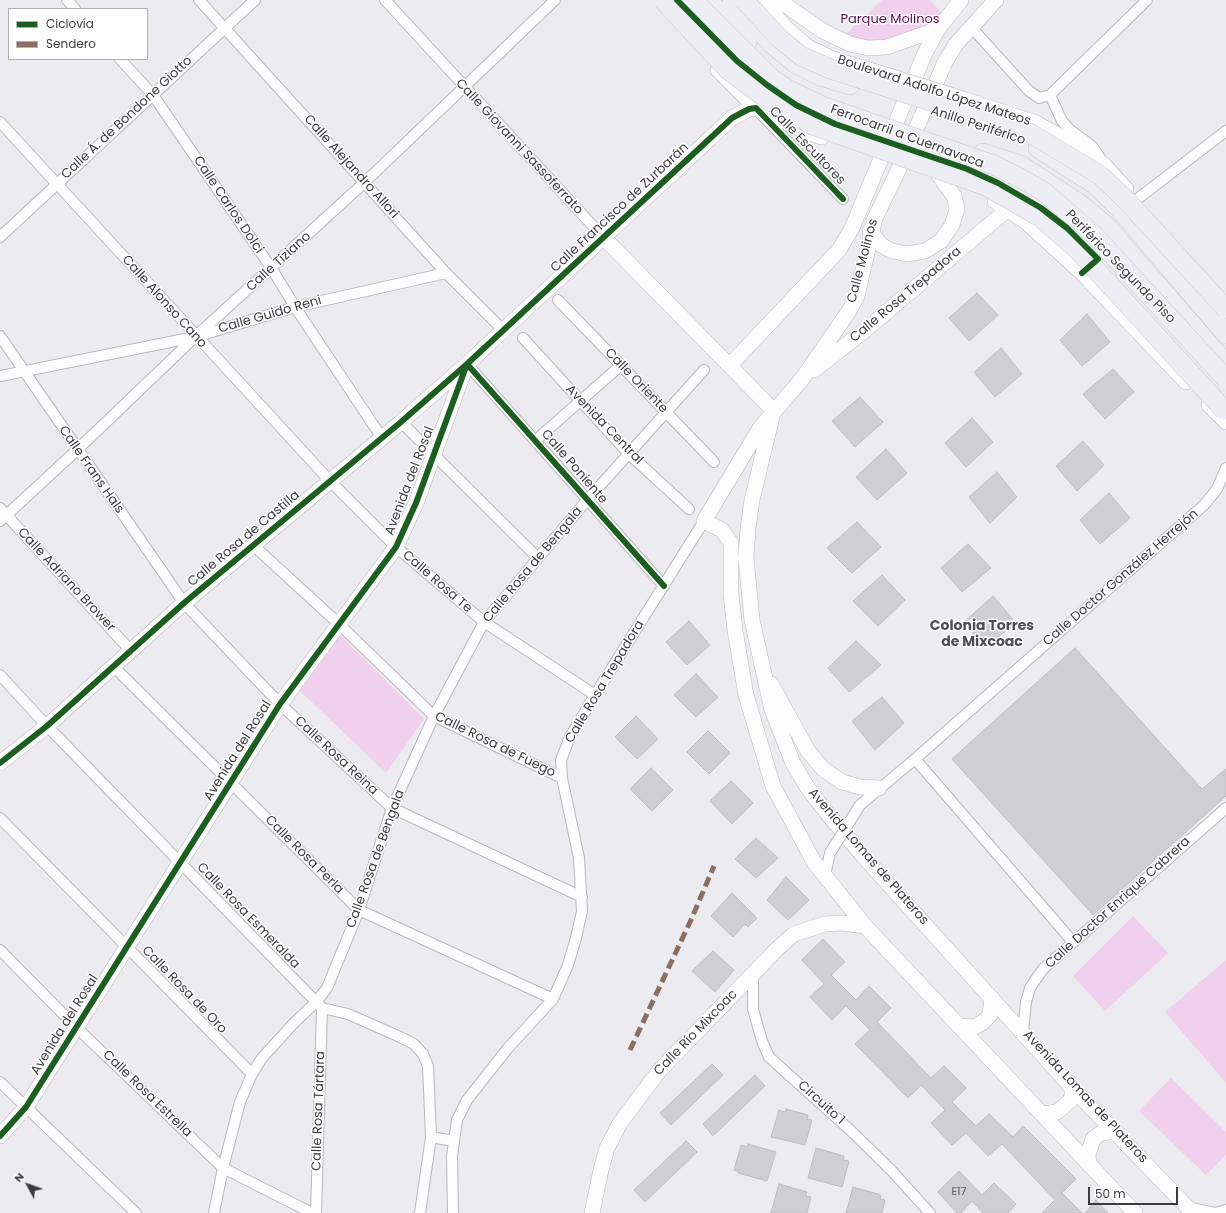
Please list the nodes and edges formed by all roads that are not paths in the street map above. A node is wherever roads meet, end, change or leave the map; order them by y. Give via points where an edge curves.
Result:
1 (66, 0) edge
2 (200, 0) edge
3 (255, 0) edge
4 (385, 0) edge
5 (556, 0) edge
6 (652, 0) edge
7 (663, 0) edge
8 (693, 0) edge
9 (708, 0) edge
10 (732, 0) edge
11 (744, 0) edge
12 (761, 0) edge
13 (778, 0) edge
14 (996, 0) edge
15 (1147, 0) edge
16 (957, 1) edge
17 (74, 8) edge
18 (971, 27) junction
19 (225, 28) junction
20 (938, 29) junction
21 (121, 60) edge
22 (464, 87) junction
23 (153, 95) junction
24 (1050, 95) junction
25 (756, 108) junction
26 (0, 122) edge
27 (1226, 131) edge
28 (1106, 166) junction
29 (933, 172) junction
30 (365, 182) junction
31 (58, 184) junction
32 (843, 198) dead end
33 (1136, 200) junction
34 (1008, 209) junction
35 (870, 231) junction
36 (0, 237) edge
37 (604, 238) junction
38 (272, 269) junction
39 (446, 273) junction
40 (1186, 287) junction
41 (558, 300) dead end
42 (1226, 302) edge
43 (294, 306) junction
44 (504, 331) junction
45 (1226, 334) edge
46 (0, 336) edge
47 (195, 337) junction
48 (523, 338) dead end
49 (467, 364) junction
50 (1226, 364) edge
51 (730, 365) junction
52 (620, 366) junction
53 (704, 370) dead end
54 (24, 371) junction
55 (0, 376) edge
56 (802, 379) junction
57 (1226, 379) edge
58 (580, 401) junction
59 (774, 411) junction
60 (666, 413) junction
61 (1225, 415) edge
62 (401, 422) junction
63 (382, 438) junction
64 (536, 440) junction
65 (77, 450) junction
66 (433, 454) junction
67 (629, 454) junction
68 (714, 462) dead end
69 (1226, 468) edge
70 (330, 481) junction
71 (588, 499) junction
72 (689, 509) dead end
73 (2, 515) edge
74 (704, 521) junction
75 (254, 546) junction
76 (396, 547) junction
77 (538, 558) junction
78 (664, 586) junction
79 (184, 603) junction
80 (484, 622) junction
81 (338, 624) junction
82 (131, 651) junction
83 (114, 667) junction
84 (762, 667) junction
85 (0, 675) edge
86 (595, 695) junction
87 (280, 704) junction
88 (434, 716) junction
89 (47, 726) junction
90 (915, 759) junction
91 (0, 763) edge
92 (562, 778) junction
93 (231, 783) junction
94 (879, 788) junction
95 (392, 808) junction
96 (1226, 808) edge
97 (0, 818) edge
98 (180, 863) junction
99 (825, 875) junction
100 (582, 897) junction
101 (359, 910) junction
102 (865, 926) junction
103 (1073, 942) junction
104 (128, 947) junction
105 (0, 950) edge
106 (753, 975) junction
107 (992, 998) junction
108 (554, 999) junction
109 (319, 1005) junction
110 (961, 1026) junction
111 (76, 1027) junction
112 (1023, 1031) junction
113 (252, 1074) junction
114 (0, 1082) edge
115 (1074, 1090) junction
116 (26, 1108) junction
117 (1043, 1114) junction
118 (1116, 1131) junction
119 (0, 1136) edge
120 (431, 1137) junction
121 (454, 1141) junction
122 (1089, 1165) junction
123 (223, 1168) junction
124 (1190, 1210) edge
125 (1226, 1210) edge
126 (136, 1213) edge
127 (214, 1213) edge
128 (312, 1213) edge
129 (316, 1213) edge
130 (420, 1213) edge
131 (452, 1213) edge
132 (592, 1213) edge
133 (930, 1213) edge
134 (1135, 1213) edge

1 - 17 street
2 - 19 street, Calle Alejandro Allori
3 - 19 street, Calle Á. de Bondone Giotto
4 - 22 street, Calle Giovanni Sassoferrato
5 - 22 street, Calle Tiziano
6 - 25 main road
7 - 61 highway, bridge via 728,70 767,99 806,122 986,186 1040,217 1078,250
8 - 57 highway, Periférico Segundo Piso, bridge via 771,78 787,89 822,106 994,165 1043,191 1092,234
9 - 50 highway, Anillo Periférico via 759,56 791,83 824,100 875,119 1020,165 1080,204 1105,225
10 - 40 highway, Anillo Periférico via 772,44 795,63 820,76 1028,141 1094,184 1118,207
11 - 42 highway, bridge via 779,38 801,56 830,69 1030,133 1100,175
12 - 28 main road, Boulevard Adolfo López Mateos, bridge via 788,30 808,47 833,59 1036,123 1072,142
13 - 20 main road via 823,31 850,44 868,48 886,46
14 - 18 main road, Calle Molinos
15 - 24 street
16 - 20 main road, Calle Molinos
18 - 24 street via 1029,91 1039,98
18 - 35 main road, Calle Molinos via 945,62
19 - 23 street, Calle Á. de Bondone Giotto
19 - 30 street, Calle Alejandro Allori
20 - 51 main road, Calle Molinos via 925,53 852,228 839,250
21 - 23 street, Calle Carlos Dolci
22 - 30 street, Calle Tiziano
22 - 37 street, Calle Giovanni Sassoferrato
23 - 31 street, Calle Á. de Bondone Giotto
23 - 38 street, Calle Carlos Dolci
24 - 28 street via 1062,121 1092,146
25 - 29 main road via 806,132
25 - 32 street, Calle Escultores
25 - 37 main road, Calle Francisco de Zurbarán via 732,118
26 - 31 street, Calle Alonso Cano
27 - 33 street
28 - 33 main road, Boulevard Adolfo López Mateos
29 - 34 main road via 975,188
29 - 35 main road via 954,196 957,209 952,225 941,241 925,251 907,254 892,251 881,245
30 - 38 street, Calle Tiziano
30 - 39 street, Calle Alejandro Allori
31 - 36 street, Calle Á. de Bondone Giotto
31 - 47 street, Calle Alonso Cano
33 - 42 main road, Boulevard Adolfo López Mateos
34 - 56 main road, Calle Rosa Trepadora via 864,331
34 - 61 main road via 1082,273
35 - 56 main road, Calle Molinos via 857,296
37 - 44 main road, Calle Francisco de Zurbarán
37 - 51 main road, Calle Giovanni Sassoferrato
38 - 43 street, Calle Carlos Dolci
38 - 47 street, Calle Tiziano
39 - 43 street, Calle Guido Reni
39 - 44 street, Calle Alejandro Allori
40 - 42 highway
40 - 45 highway, Anillo Periférico
41 - 52 street, Calle Oriente
43 - 47 street, Calle Guido Reni
43 - 63 street, Calle Carlos Dolci
44 - 49 main road, Calle Rosa de Castilla
46 - 54 street, Calle Frans Hals
47 - 54 street, Calle Guido Reni
47 - 65 street, Calle Tiziano
47 - 70 street, Calle Alonso Cano
48 - 58 street, Avenida Central
49 - 62 main road, Calle Rosa de Castilla
49 - 64 street, Calle Poniente
49 - 66 main road, Avenida del Rosal
51 - 59 main road, Calle Giovanni Sassoferrato
52 - 58 street
52 - 60 street, Calle Oriente
53 - 60 street
54 - 55 street, Calle Guido Reni
54 - 65 street, Calle Frans Hals
56 - 59 main road, Calle Molinos
58 - 64 street
58 - 67 street, Avenida Central
59 - 74 main road, Calle Rosa Trepadora via 750,442
59 - 84 main road, Avenida Lomas de Plateros via 752,500 746,558 752,620
60 - 67 street
60 - 68 street, Calle Oriente
62 - 63 main road, Calle Rosa de Castilla
62 - 66 street
63 - 70 main road, Calle Rosa de Castilla
64 - 71 street, Calle Poniente
65 - 73 street, Calle Tiziano
65 - 79 street, Calle Frans Hals
66 - 76 main road, Avenida del Rosal via 416,503
66 - 77 street
67 - 71 street
67 - 72 street, Avenida Central
69 - 90 street, Calle Doctor González Herrejón via 1216,489 1204,505
70 - 75 main road, Calle Rosa de Castilla
70 - 76 street, Calle Rosa Te
71 - 77 street, Calle Rosa de Bengala
71 - 78 street, Calle Poniente
73 - 82 street, Calle Adriano Brower
74 - 78 street, Calle Rosa Trepadora
74 - 99 main road via 722,530 731,544 731,594 746,694 773,786 814,862
75 - 79 main road, Calle Rosa de Castilla
75 - 81 street, Calle Rosa de Fuego
76 - 80 street, Calle Rosa Te
76 - 81 main road, Avenida del Rosal
77 - 80 street, Calle Rosa de Bengala
78 - 86 street, Calle Rosa Trepadora
79 - 82 main road, Calle Rosa de Castilla
79 - 87 street, Calle Rosa Reina
80 - 86 street, Calle Rosa Te
80 - 88 street, Calle Rosa de Bengala
81 - 87 main road, Avenida del Rosal
81 - 88 street, Calle Rosa de Fuego
82 - 83 main road, Calle Rosa de Castilla
83 - 89 main road, Calle Rosa de Castilla
83 - 93 street, Calle Rosa Perla
84 - 94 main road via 808,750 823,769 842,782 860,787
84 - 107 main road, Avenida Lomas de Plateros via 772,710 793,762 807,787 864,857
85 - 89 street, Calle Rosa Esmeralda
86 - 92 street, Calle Rosa Trepadora via 570,737 561,760
87 - 93 main road, Avenida del Rosal
87 - 95 street, Calle Rosa Reina
88 - 92 street, Calle Rosa de Fuego
88 - 95 street, Calle Rosa de Bengala
89 - 91 main road, Calle Rosa de Castilla
89 - 98 street, Calle Rosa Esmeralda
90 - 94 street, Calle Doctor González Herrejón
90 - 103 street
92 - 100 street, Calle Rosa Trepadora via 579,858
93 - 98 main road, Avenida del Rosal
93 - 101 street, Calle Rosa Perla
94 - 99 street, Calle Doctor González Herrejón, bridge via 860,805 830,853
95 - 100 street, Calle Rosa Reina
95 - 101 street, Calle Rosa de Bengala
96 - 103 street, Calle Doctor Enrique Cabrera
97 - 104 street, Calle Rosa de Oro
98 - 104 main road, Avenida del Rosal
98 - 109 street, Calle Rosa Esmeralda
99 - 102 main road
100 - 108 street, Calle Rosa Trepadora via 582,910 568,965
101 - 108 street, Calle Rosa Perla
101 - 109 street, Calle Rosa de Bengala
102 - 106 main road, Calle Río Mixcoac via 842,922 825,924 794,934
102 - 110 main road
103 - 112 street, Calle Doctor Enrique Cabrera via 1043,969 1030,988 1023,1013
104 - 111 main road, Avenida del Rosal
104 - 113 street, Calle Rosa de Oro
105 - 111 street, Calle Rosa Estrella
106 - 132 main road, Calle Río Mixcoac via 659,1071 620,1123 607,1148
106 - 133 street, Circuito 1 via 753,1008 769,1057 849,1128
107 - 110 main road via 991,1010 982,1023 970,1028
107 - 112 main road, Avenida Lomas de Plateros
108 - 121 street, Calle Rosa Trepadora via 508,1048 467,1100 457,1120
109 - 113 street, Calle Rosa de Bengala via 293,1024 262,1058
109 - 120 street via 348,1014 400,1037 414,1044 423,1054 428,1066
109 - 129 street, Calle Rosa Tártara
110 - 117 main road
111 - 116 main road, Avenida del Rosal
111 - 123 street, Calle Rosa Estrella
112 - 115 main road, Avenida Lomas de Plateros
113 - 123 street, Calle Rosa de Bengala via 240,1102
114 - 116 street
115 - 117 main road via 1070,1101 1058,1112
115 - 118 main road, Avenida Lomas de Plateros
116 - 119 main road, Avenida del Rosal
116 - 126 street
117 - 122 main road
118 - 122 main road via 1100,1133 1093,1139 1088,1156
118 - 124 main road, Avenida Lomas de Plateros
120 - 121 street
120 - 130 street
121 - 131 street
122 - 134 main road
123 - 127 street, Calle Rosa de Bengala
123 - 128 street, Calle Rosa Estrella
124 - 125 street via 1215,1213

